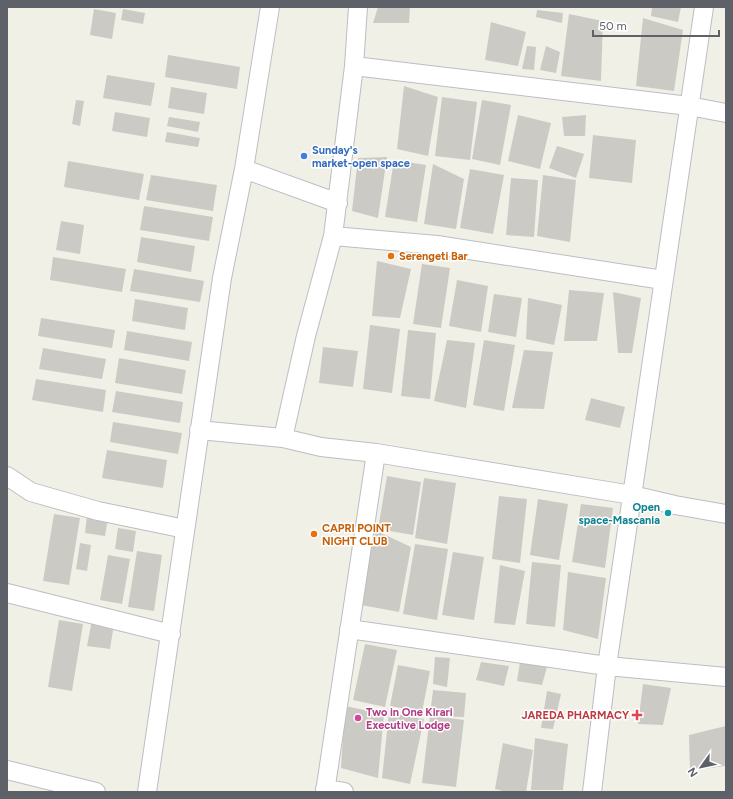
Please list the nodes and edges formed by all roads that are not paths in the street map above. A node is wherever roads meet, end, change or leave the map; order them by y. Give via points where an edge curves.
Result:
1 (270, 7) edge
2 (358, 7) edge
3 (704, 7) edge
4 (354, 66) junction
5 (689, 106) junction
6 (726, 113) edge
7 (244, 169) junction
8 (338, 203) junction
9 (333, 236) junction
10 (663, 280) junction
11 (199, 430) junction
12 (283, 438) junction
13 (376, 453) junction
14 (7, 476) edge
15 (632, 495) junction
16 (726, 514) edge
17 (185, 529) junction
18 (7, 593) edge
19 (349, 629) junction
20 (171, 634) junction
21 (607, 666) junction
22 (726, 677) edge
23 (7, 770) edge
24 (325, 791) edge
25 (96, 792) edge
26 (147, 792) edge
27 (344, 792) edge
28 (592, 792) edge

1 - 7 street
2 - 4 street
3 - 5 street
4 - 5 street
4 - 8 street
5 - 6 street
5 - 10 street
7 - 8 street
7 - 11 street via 222,278
8 - 9 street
9 - 10 street via 437,245
9 - 12 street via 306,336
10 - 15 street
11 - 12 street
11 - 17 street
12 - 13 street
13 - 15 street
13 - 19 street
14 - 17 street via 31,492 98,511
15 - 16 street
15 - 21 street
17 - 20 street
18 - 20 street
19 - 21 street
19 - 24 street
20 - 26 street
21 - 22 street
21 - 28 street
23 - 25 street
24 - 27 street

